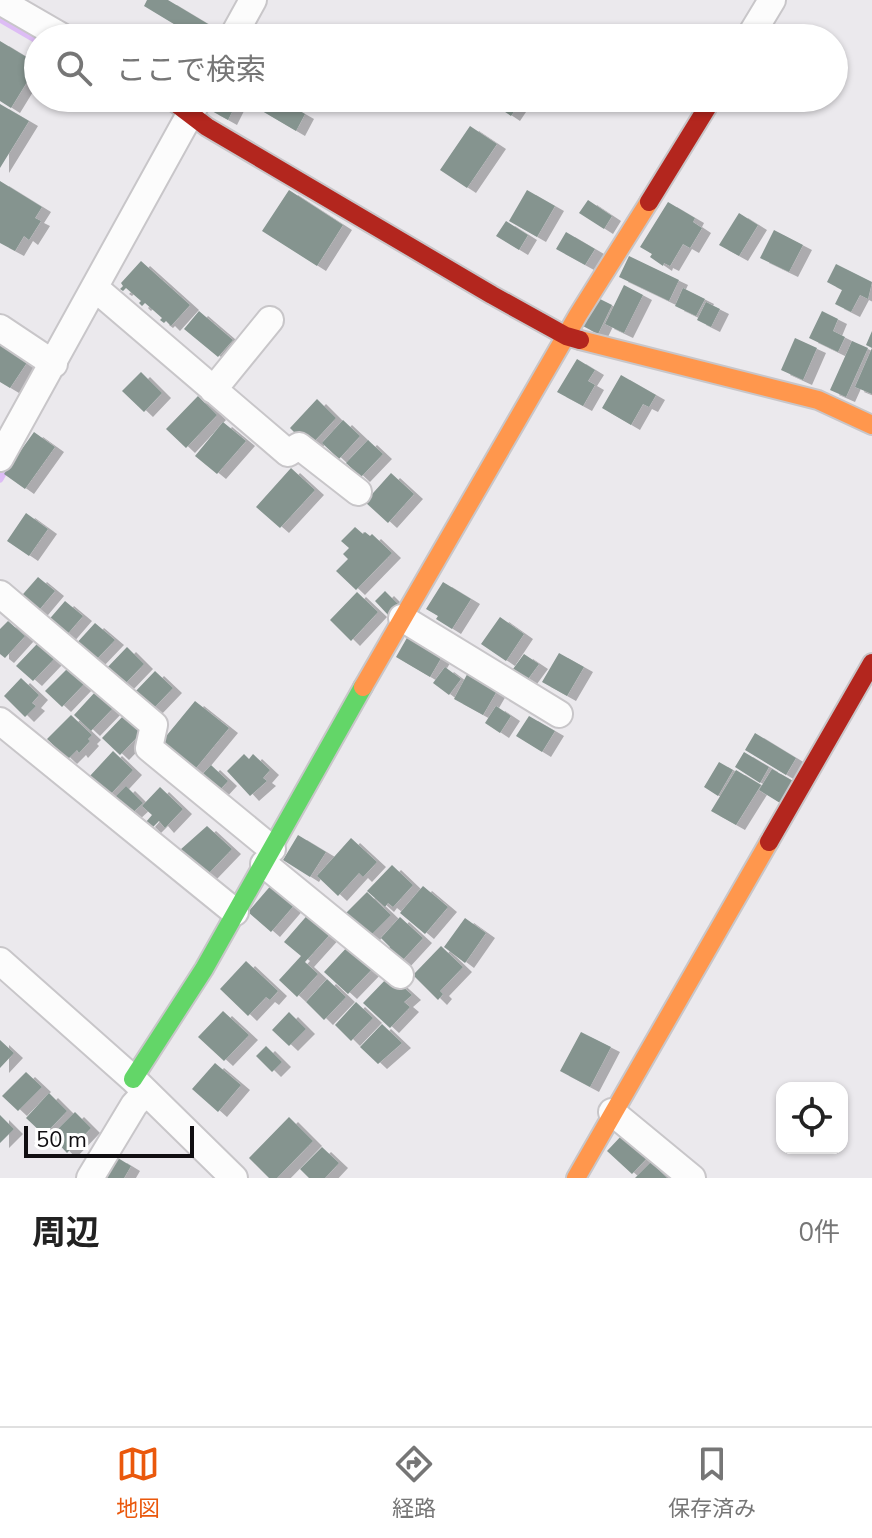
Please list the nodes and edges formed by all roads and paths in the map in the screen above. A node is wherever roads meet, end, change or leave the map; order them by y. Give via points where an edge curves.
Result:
1 (253, 0) edge
2 (772, 0) edge
3 (0, 1) edge
4 (40, 24) edge
5 (240, 24) edge
6 (757, 24) edge
7 (192, 112) edge
8 (204, 112) edge
9 (704, 112) edge
10 (95, 288) junction
11 (270, 320) dead end
12 (0, 328) edge
13 (563, 342) junction
14 (54, 364) junction
15 (213, 390) junction
16 (872, 425) edge
17 (0, 458) edge
18 (358, 492) dead end
19 (0, 594) edge
20 (402, 618) junction
21 (872, 663) edge
22 (559, 714) dead end
23 (0, 721) edge
24 (268, 856) junction
25 (235, 912) junction
26 (0, 961) edge
27 (400, 975) dead end
28 (139, 1093) junction
29 (612, 1112) junction
30 (90, 1178) edge
31 (234, 1178) edge
32 (576, 1178) edge
33 (692, 1178) edge

1 - 5 street
2 - 6 street
3 - 4 street
7 - 10 street
8 - 13 street
9 - 13 street
10 - 14 street
10 - 15 street
11 - 15 street
12 - 14 street
13 - 16 street via 818,400
13 - 20 street
14 - 17 street
15 - 18 street via 288,453 299,446
19 - 24 street via 154,725 149,748
20 - 22 street
20 - 24 street
21 - 29 street
23 - 25 street
24 - 25 street
24 - 27 street
25 - 28 street
26 - 28 street
28 - 30 street
28 - 31 street
29 - 32 street
29 - 33 street

